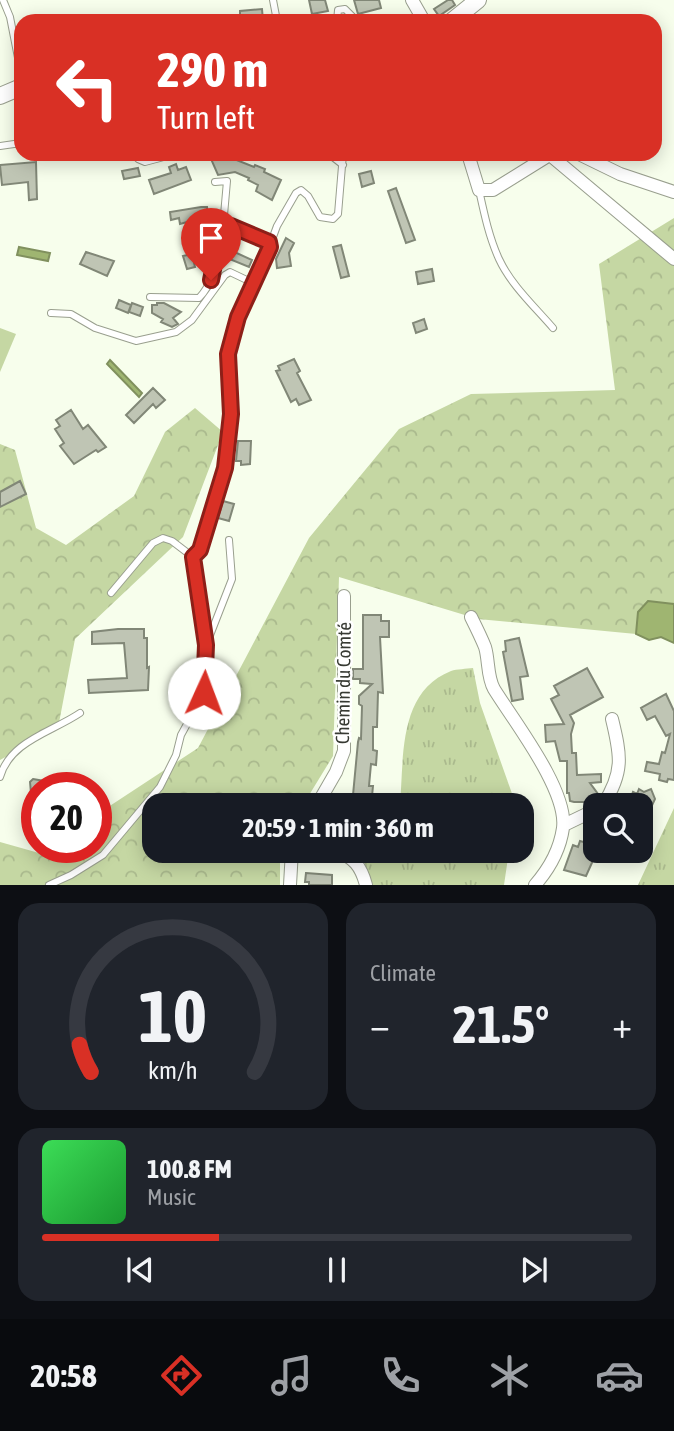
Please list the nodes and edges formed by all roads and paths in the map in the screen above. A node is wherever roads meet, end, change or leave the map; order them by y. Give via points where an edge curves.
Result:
1 (3, 0) edge
2 (478, 0) edge
3 (338, 14) edge
4 (350, 14) edge
5 (461, 14) edge
6 (14, 37) edge
7 (338, 161) edge
8 (343, 161) edge
9 (470, 161) edge
10 (540, 161) edge
11 (557, 161) edge
12 (593, 161) edge
13 (343, 165) junction
14 (215, 182) dead end
15 (479, 190) junction
16 (674, 192) edge
17 (227, 226) junction
18 (270, 245) junction
19 (674, 259) edge
20 (253, 282) junction
21 (150, 298) dead end
22 (51, 313) dead end
23 (554, 328) dead end
24 (229, 540) dead end
25 (193, 557) junction
26 (111, 593) dead end
27 (344, 596) dead end
28 (471, 617) dead end
29 (206, 645) junction
30 (80, 713) dead end
31 (612, 719) dead end
32 (0, 777) edge
33 (324, 793) edge
34 (610, 793) edge
35 (583, 816) edge
36 (564, 825) junction
37 (291, 863) edge
38 (357, 863) edge
39 (49, 885) edge
40 (290, 885) edge
41 (366, 885) edge
42 (535, 885) edge

1 - 6 lane
2 - 5 street
3 - 4 lane via 345,9
7 - 13 lane
8 - 13 lane
9 - 15 street
10 - 15 street via 493,190
11 - 19 street
12 - 16 street
13 - 18 lane via 338,214 333,219 320,217 301,190 276,226
14 - 17 lane via 227,181
15 - 23 lane via 499,259
17 - 18 lane
17 - 21 lane via 218,235 211,280 198,298
18 - 20 lane
20 - 22 lane via 230,272 176,332 136,341 95,328 71,314
20 - 25 lane via 228,354 231,414 225,468 200,550
24 - 29 lane via 232,579
25 - 26 lane via 163,538 153,543
25 - 29 lane
27 - 33 street, Chemin du Comté via 344,751
28 - 36 street via 485,648 492,685 536,751
29 - 39 lane via 204,693 160,787 103,855
30 - 32 lane via 19,746
31 - 34 street via 620,753
35 - 36 street
36 - 42 street via 557,850
37 - 40 street
38 - 41 street

